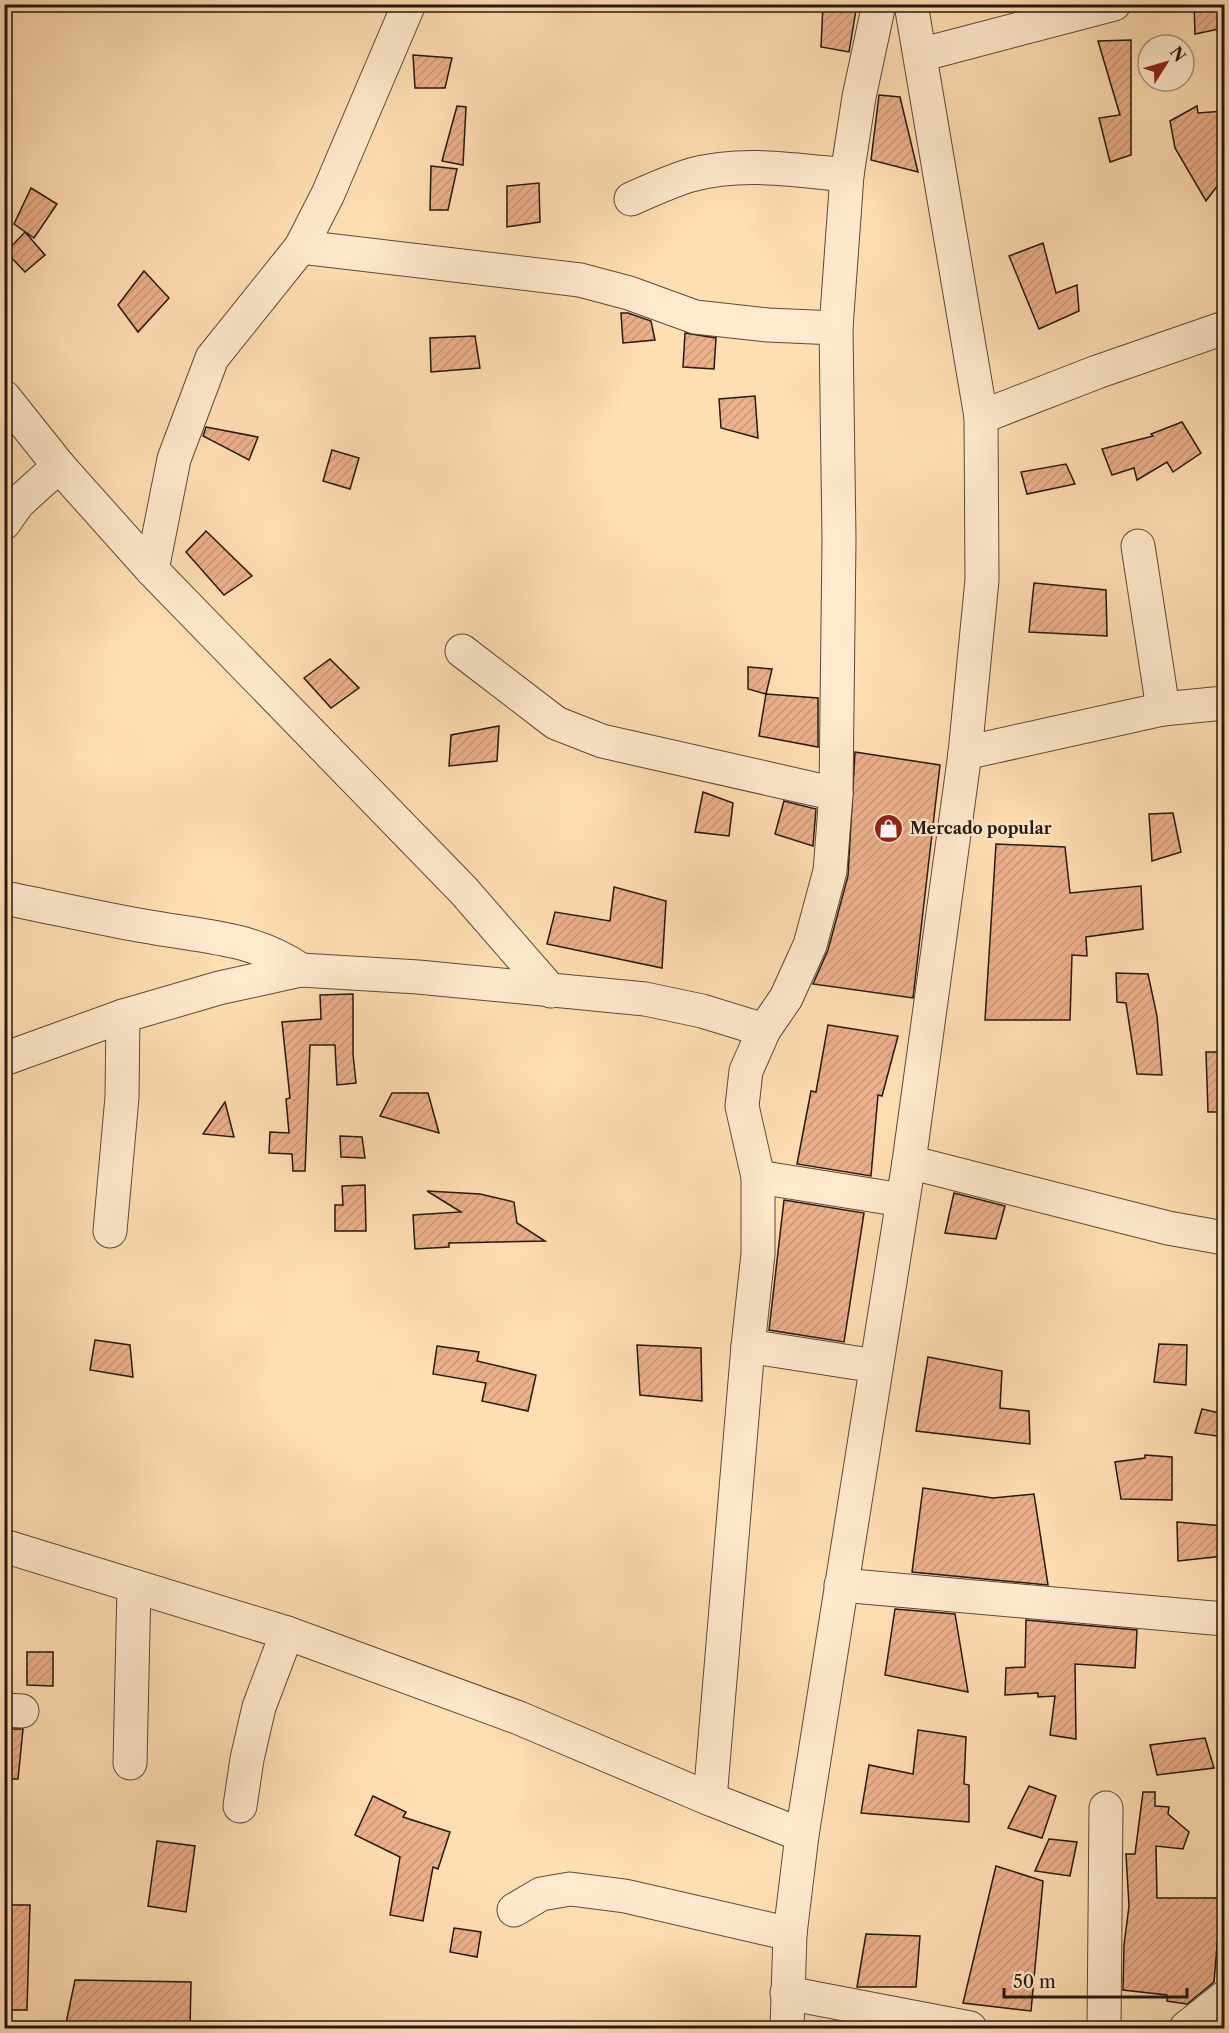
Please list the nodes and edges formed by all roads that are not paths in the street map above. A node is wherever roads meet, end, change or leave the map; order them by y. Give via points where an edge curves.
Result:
1 (409, 4) edge
2 (879, 4) edge
3 (911, 4) edge
4 (1114, 4) edge
5 (920, 55) junction
6 (847, 175) junction
7 (631, 199) dead end
8 (301, 247) junction
9 (836, 328) junction
10 (1224, 328) edge
11 (4, 397) edge
12 (981, 417) junction
13 (59, 466) junction
14 (4, 523) edge
15 (1138, 546) dead end
16 (152, 570) junction
17 (462, 651) dead end
18 (1224, 703) edge
19 (1163, 709) junction
20 (964, 753) junction
21 (836, 794) junction
22 (4, 898) edge
23 (301, 970) junction
24 (551, 992) junction
25 (123, 1016) junction
26 (764, 1030) junction
27 (4, 1059) edge
28 (909, 1162) junction
29 (758, 1177) junction
30 (902, 1200) junction
31 (110, 1231) dead end
32 (1224, 1238) edge
33 (748, 1346) junction
34 (876, 1366) junction
35 (4, 1546) edge
36 (842, 1585) junction
37 (134, 1586) junction
38 (1224, 1619) edge
39 (287, 1633) junction
40 (129, 1763) dead end
41 (710, 1799) junction
42 (240, 1806) dead end
43 (1106, 1808) dead end
44 (802, 1835) junction
45 (514, 1910) dead end
46 (790, 1934) junction
47 (787, 1993) junction
48 (1224, 1998) edge
49 (787, 2028) edge
50 (970, 2028) edge
51 (1104, 2028) edge
52 (1186, 2028) edge

1 - 8 street via 328,194
2 - 6 street
3 - 5 street
4 - 5 street
5 - 12 street
6 - 7 street via 767,167 729,168 692,175
6 - 9 street
8 - 9 street via 580,280 695,317
8 - 16 street via 212,358 174,459
9 - 21 street via 840,539
10 - 12 street
11 - 13 street
12 - 20 street via 982,580
13 - 14 street via 18,503
13 - 16 street
15 - 19 street
16 - 24 street via 464,891
17 - 21 street via 556,723 602,741
18 - 19 street
19 - 20 street
20 - 28 street
21 - 26 street via 830,871 810,945 786,998
22 - 23 street via 250,944 278,954
23 - 24 street via 418,977
23 - 25 street via 219,988
24 - 26 street via 645,999
25 - 27 street
25 - 31 street via 122,1097
26 - 29 street via 746,1071 742,1106
28 - 30 street
28 - 32 street via 1168,1228
29 - 30 street
29 - 33 street via 758,1254
30 - 34 street
33 - 34 street
33 - 41 street
34 - 36 street
35 - 37 street
36 - 38 street
36 - 44 street
37 - 39 street
37 - 40 street
39 - 41 street via 519,1718
39 - 42 street via 260,1707
41 - 44 street
43 - 51 street
44 - 46 street
45 - 46 street via 541,1894 570,1889 625,1896
46 - 47 street
47 - 49 street
47 - 50 street
48 - 52 street

